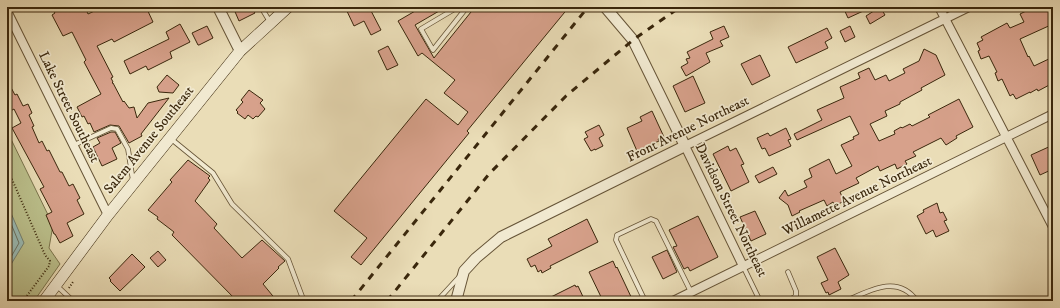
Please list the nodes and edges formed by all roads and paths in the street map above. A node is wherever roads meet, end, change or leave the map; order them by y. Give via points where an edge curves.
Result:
1 (218, 7) edge
2 (261, 7) edge
3 (288, 7) edge
4 (458, 7) edge
5 (467, 7) edge
6 (605, 7) edge
7 (939, 7) edge
8 (969, 7) edge
9 (7, 11) edge
10 (945, 19) junction
11 (270, 23) junction
12 (240, 51) junction
13 (1053, 114) edge
14 (1007, 137) junction
15 (170, 138) junction
16 (74, 146) junction
17 (685, 146) junction
18 (7, 168) edge
19 (133, 184) junction
20 (108, 215) junction
21 (1053, 226) edge
22 (743, 266) junction
23 (464, 271) junction
24 (788, 272) dead end
25 (56, 285) junction
26 (691, 292) junction
27 (22, 301) edge
28 (44, 301) edge
29 (73, 301) edge
30 (302, 301) edge
31 (437, 301) edge
32 (456, 301) edge
33 (645, 301) edge
34 (673, 301) edge
35 (760, 301) edge
36 (788, 301) edge
37 (846, 301) edge
38 (917, 301) edge

1 - 12 street
2 - 11 lane
3 - 11 main road, Salem Avenue Southeast
4 - 5 lane via 421,29 433,50
6 - 17 street, Davidson Street Northeast via 633,40
7 - 10 street
8 - 10 street, Front Avenue Northeast
9 - 16 street, Lake Street Southeast
10 - 14 street
10 - 17 street, Front Avenue Northeast
11 - 12 main road, Salem Avenue Southeast
12 - 15 main road, Salem Avenue Southeast
13 - 14 street, Willamette Avenue Northeast
14 - 21 street
14 - 22 street, Willamette Avenue Northeast
15 - 19 main road, Salem Avenue Southeast
15 - 30 lane via 213,173 232,204 288,260
16 - 19 lane via 111,128 117,129 128,149
16 - 20 street, Lake Street Southeast
17 - 22 street, Davidson Street Northeast
17 - 23 street, Front Avenue Northeast via 501,238
18 - 27 path via 45,255 50,261 49,266
19 - 20 main road, Salem Avenue Southeast
20 - 25 main road, Salem Avenue Southeast
22 - 26 street, Willamette Avenue Northeast
22 - 35 lane, Davidson Street Northeast
23 - 31 lane, Front Avenue Northeast
23 - 32 street
24 - 36 lane via 796,291 796,296
25 - 28 main road, Salem Avenue Southeast
25 - 29 lane
26 - 33 lane via 656,221 651,219 617,235 616,240
26 - 34 street, Willamette Avenue Northeast
37 - 38 lane via 886,286 906,290

